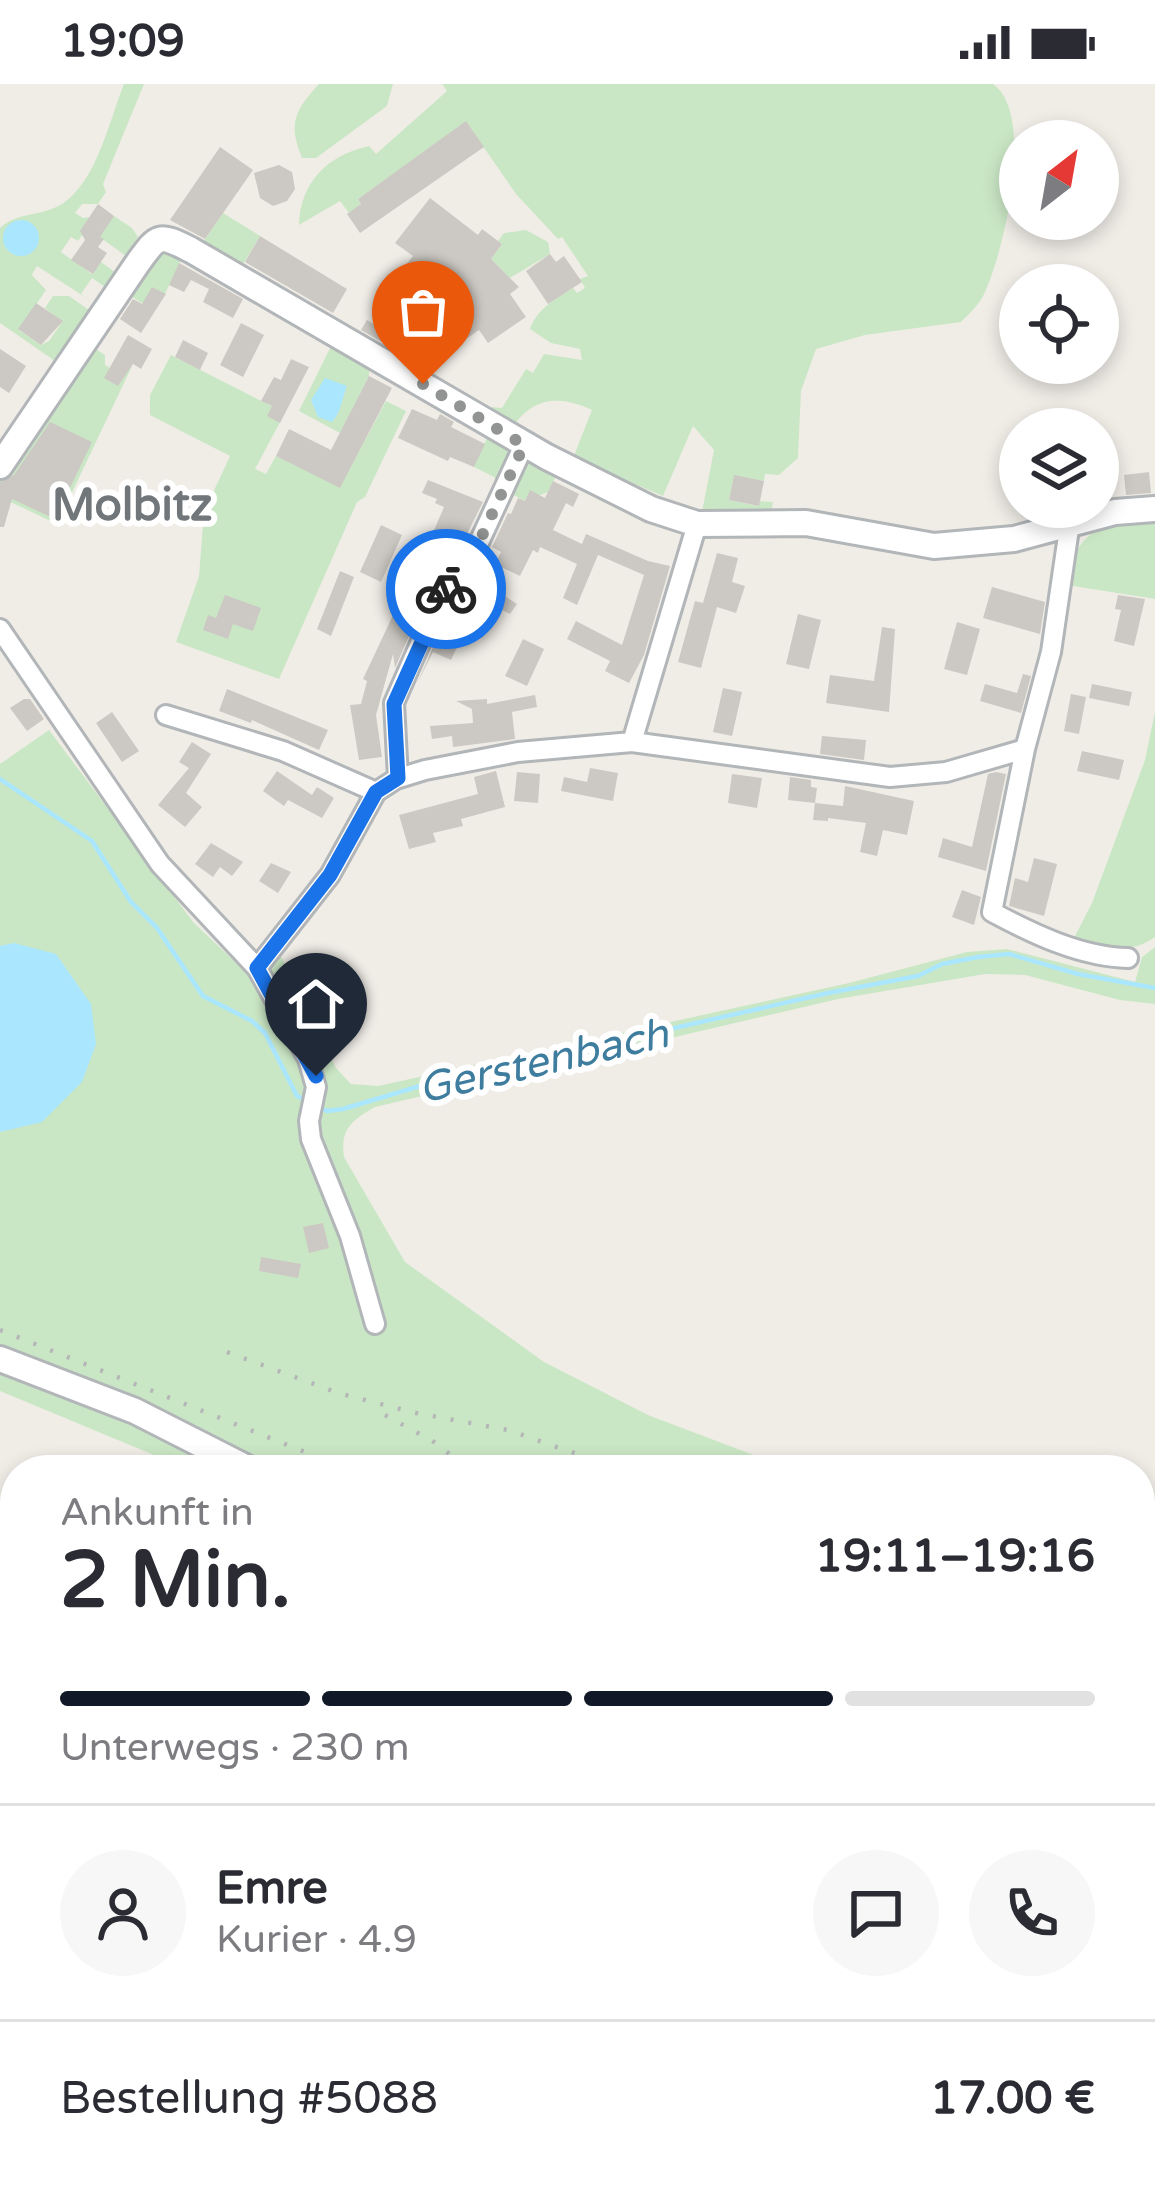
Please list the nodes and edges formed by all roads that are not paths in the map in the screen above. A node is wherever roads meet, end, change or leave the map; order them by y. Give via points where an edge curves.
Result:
1 (524, 445) junction
2 (0, 466) edge
3 (1155, 509) edge
4 (1119, 515) edge
5 (697, 524) junction
6 (1049, 528) edge
7 (1069, 528) edge
8 (0, 629) edge
9 (166, 715) dead end
10 (632, 742) junction
11 (1025, 749) junction
12 (398, 778) junction
13 (376, 792) junction
14 (1127, 958) dead end
15 (257, 968) junction
16 (375, 1324) dead end
17 (0, 1358) edge
18 (224, 1455) edge

1 - 2 street via 161,238
1 - 5 street
1 - 12 street via 475,551 440,598 394,704
3 - 4 street
5 - 6 street via 806,524 934,546
5 - 10 street
7 - 11 street via 1051,652
8 - 15 street via 160,864
9 - 13 street via 284,751
10 - 11 street via 890,777 946,772
10 - 12 street via 518,752
11 - 14 street via 992,912 1102,958
12 - 13 street
13 - 15 street via 330,875
15 - 16 street via 308,1059 316,1088 311,1139
17 - 18 street

